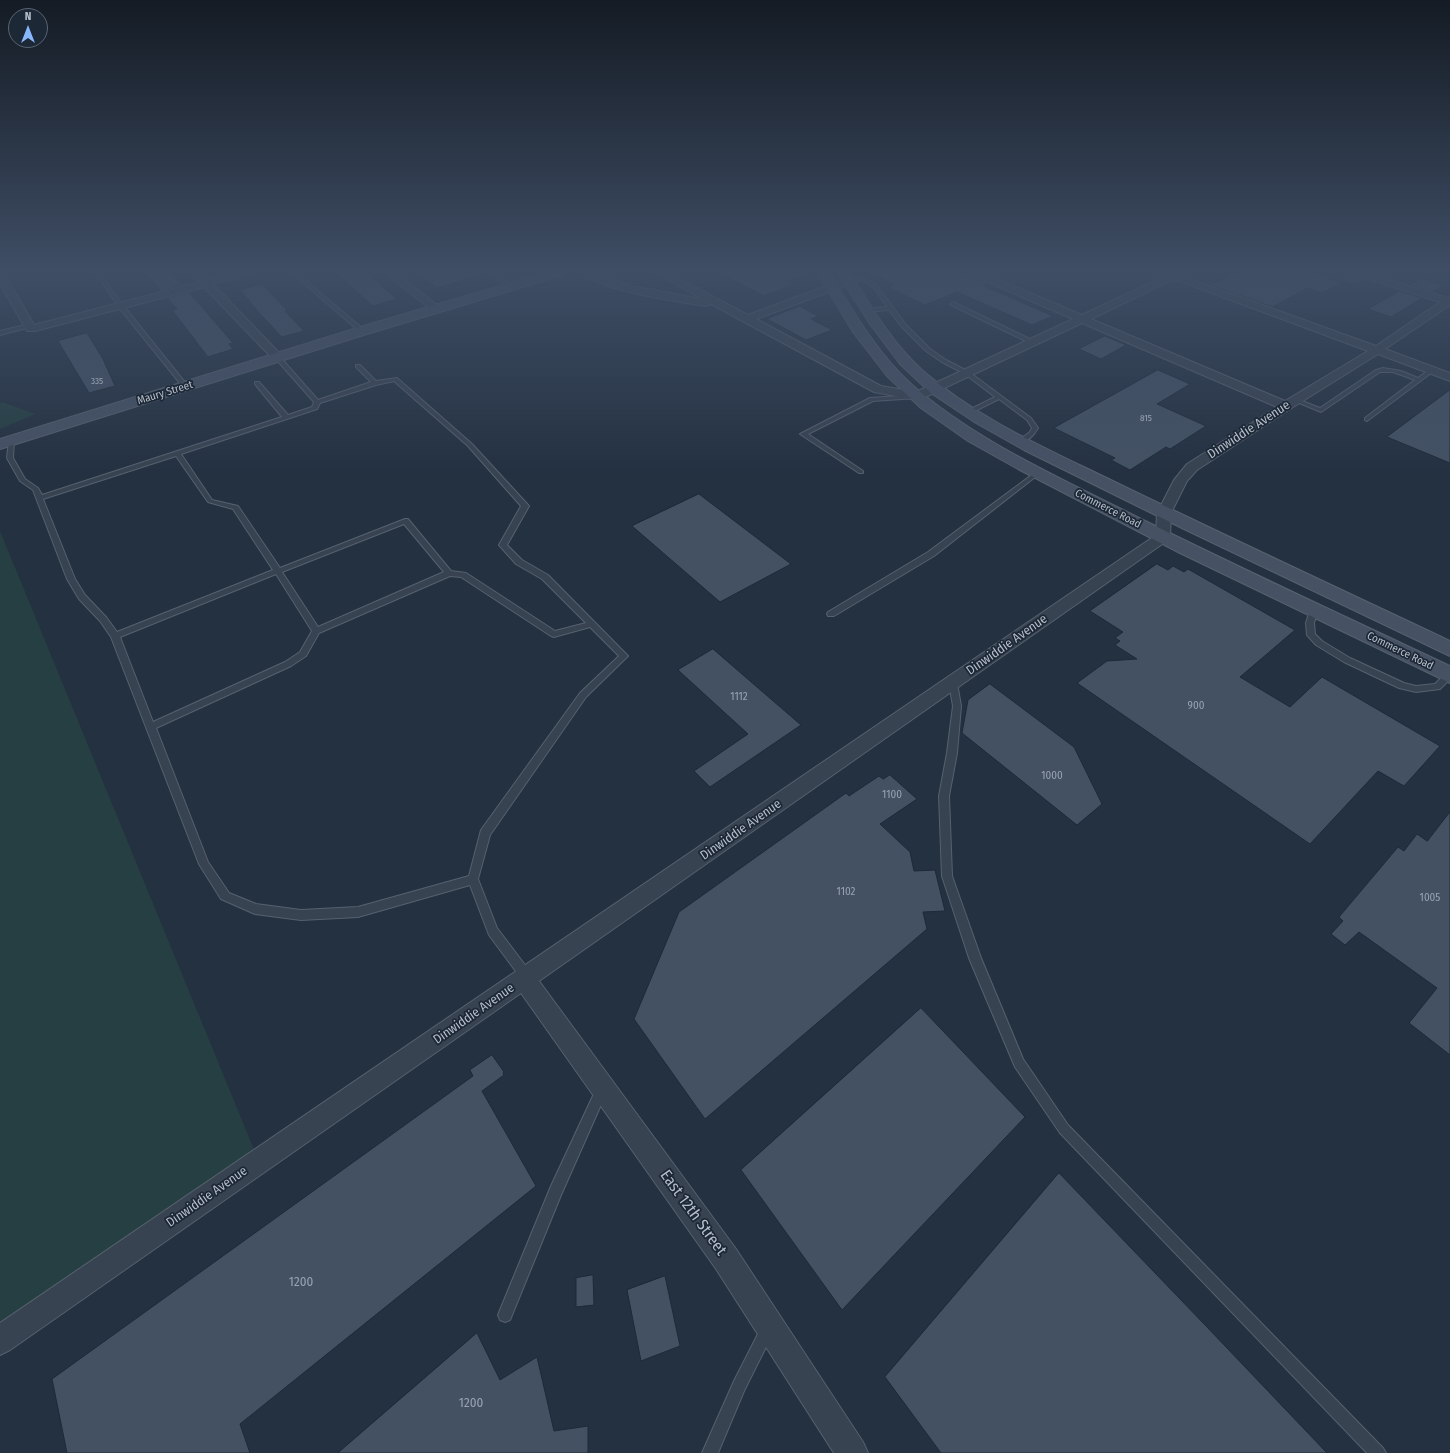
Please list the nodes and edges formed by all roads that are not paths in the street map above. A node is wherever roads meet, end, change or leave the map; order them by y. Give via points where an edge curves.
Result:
1 (148, 340) edge
2 (261, 340) edge
3 (335, 340) edge
4 (786, 340) edge
5 (864, 340) edge
6 (887, 340) edge
7 (918, 340) edge
8 (1027, 340) edge
9 (1037, 340) edge
10 (1133, 340) edge
11 (1350, 340) edge
12 (1392, 340) edge
13 (1032, 342) junction
14 (1377, 350) junction
15 (278, 358) junction
16 (358, 366) dead end
17 (1432, 370) junction
18 (967, 373) junction
19 (1450, 377) edge
20 (1420, 380) junction
21 (257, 383) dead end
22 (375, 383) junction
23 (185, 386) junction
24 (935, 388) junction
25 (917, 396) junction
26 (999, 397) junction
27 (318, 402) junction
28 (1291, 403) junction
29 (969, 412) junction
30 (287, 418) junction
31 (1367, 419) dead end
32 (6, 442) edge
33 (1021, 442) junction
34 (177, 453) junction
35 (862, 472) dead end
36 (1038, 473) junction
37 (39, 498) junction
38 (1164, 514) junction
39 (1164, 537) junction
40 (278, 571) junction
41 (450, 573) junction
42 (1314, 610) junction
43 (831, 614) dead end
44 (592, 624) junction
45 (316, 631) junction
46 (115, 636) junction
47 (1450, 648) edge
48 (1449, 675) edge
49 (953, 683) junction
50 (150, 727) junction
51 (473, 879) junction
52 (526, 978) junction
53 (602, 1088) junction
54 (505, 1315) dead end
55 (769, 1326) junction
56 (0, 1340) edge
57 (710, 1453) edge
58 (852, 1453) edge
59 (1378, 1453) edge

1 - 23 lane
2 - 15 street
3 - 15 main road, Maury Street
4 - 25 street via 878,389
5 - 25 main road, Commerce Road via 893,374
6 - 24 main road, Commerce Road via 916,372
7 - 18 lane via 944,361
8 - 13 lane
9 - 13 street
10 - 28 street
11 - 14 street
12 - 14 street, Dinwiddie Avenue
13 - 18 street
14 - 17 street
14 - 28 street, Dinwiddie Avenue
15 - 23 main road, Maury Street
15 - 27 lane
16 - 22 lane
17 - 19 street
17 - 20 lane
18 - 24 street
18 - 26 lane
20 - 28 lane via 1385,369 1378,371 1321,410
20 - 31 lane
21 - 30 lane
22 - 27 lane
22 - 44 lane via 395,379 470,445 525,506 503,545 519,562 545,577
23 - 32 main road, Maury Street
24 - 25 street
24 - 29 main road, Commerce Road
25 - 35 lane via 872,399 803,434
25 - 36 main road, Commerce Road via 968,433
26 - 29 lane
26 - 33 lane via 1035,428
27 - 30 lane via 315,408
28 - 38 street, Dinwiddie Avenue via 1188,470
29 - 33 main road, Commerce Road
30 - 34 lane
32 - 37 lane via 10,458 22,480 36,489
33 - 38 main road, Commerce Road
34 - 37 lane
34 - 40 lane via 210,501 236,508
36 - 39 main road, Commerce Road
36 - 43 lane via 931,554
37 - 46 lane via 71,579 82,597
38 - 39 street, Dinwiddie Avenue
38 - 47 main road, Commerce Road
39 - 42 main road, Commerce Road
39 - 49 street, Dinwiddie Avenue
40 - 41 lane via 405,521
40 - 45 lane
40 - 46 lane
41 - 44 lane via 463,575 554,634
41 - 45 lane
42 - 48 main road, Commerce Road
42 - 48 lane via 1310,623 1311,635 1319,643 1347,660 1402,686 1416,689 1437,687
44 - 51 lane via 624,656 583,695 485,833
45 - 50 lane via 303,654 288,664
46 - 50 lane
49 - 52 street, Dinwiddie Avenue
49 - 59 lane via 957,706 944,796 947,876 975,958 1019,1063 1064,1129
50 - 51 lane via 204,864 225,896 255,909 301,915 358,912
51 - 52 lane via 493,931
52 - 53 street, East 12th Street
52 - 56 street, Dinwiddie Avenue
53 - 54 lane
53 - 55 street, East 12th Street via 726,1259
55 - 57 lane
55 - 58 street, East 12th Street

